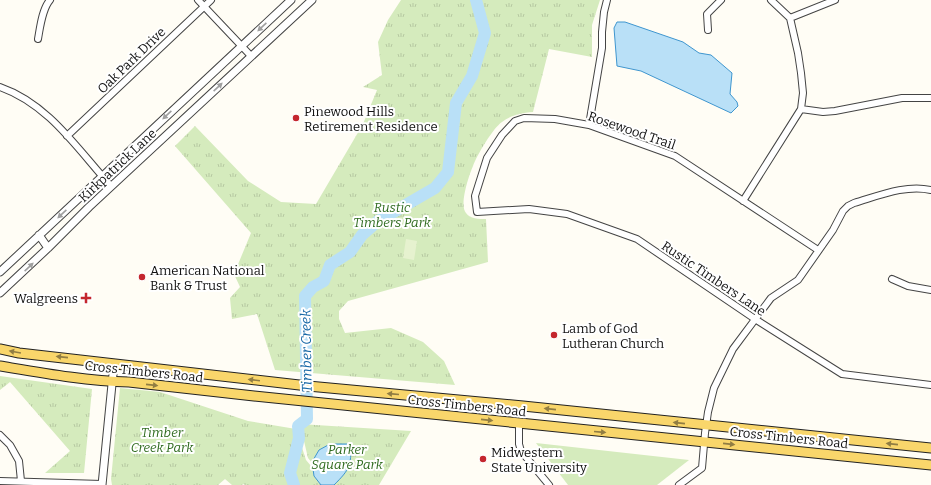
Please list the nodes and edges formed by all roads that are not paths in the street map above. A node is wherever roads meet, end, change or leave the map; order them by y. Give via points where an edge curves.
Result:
1 (50, 0) edge
2 (198, 0) edge
3 (211, 0) edge
4 (291, 0) edge
5 (312, 0) edge
6 (607, 0) edge
7 (721, 0) edge
8 (771, 0) edge
9 (835, 0) edge
10 (204, 7) junction
11 (790, 18) junction
12 (708, 30) dead end
13 (38, 39) dead end
14 (242, 46) junction
15 (251, 56) junction
16 (0, 87) edge
17 (931, 98) edge
18 (801, 109) junction
19 (589, 125) junction
20 (67, 136) junction
21 (102, 176) junction
22 (111, 186) junction
23 (931, 190) edge
24 (743, 201) junction
25 (477, 212) joint
26 (39, 236) junction
27 (48, 248) junction
28 (818, 250) junction
29 (0, 272) edge
30 (892, 279) dead end
31 (931, 290) edge
32 (0, 293) edge
33 (755, 319) junction
34 (0, 349) edge
35 (114, 364) junction
36 (0, 366) edge
37 (113, 382) junction
38 (931, 384) edge
39 (522, 406) junction
40 (519, 423) junction
41 (706, 426) junction
42 (0, 435) edge
43 (704, 442) junction
44 (931, 448) edge
45 (931, 466) edge
46 (0, 481) edge
47 (21, 481) junction
48 (102, 484) edge
49 (549, 485) edge
50 (679, 485) edge

1 - 13 street via 41,22
2 - 10 street
3 - 10 street, Oak Park Drive
4 -> 14 street, Kirkpatrick Lane
5 - 15 street, Kirkpatrick Lane
6 - 19 street
7 - 12 street via 707,14
8 - 11 street
9 - 11 street
10 - 14 street
10 - 20 street, Oak Park Drive
11 - 18 street via 801,73
14 - 15 street
14 -> 21 street, Kirkpatrick Lane
22 -> 15 street, Kirkpatrick Lane
16 - 20 street via 23,97
17 - 18 street via 902,98 829,112
18 - 24 street
19 - 24 street, Rosewood Trail via 675,156
19 - 25 street, Rosewood Trail via 533,117 515,121 487,158 475,196
20 - 21 street
21 - 22 street
21 -> 26 street, Kirkpatrick Lane
22 - 27 street, Kirkpatrick Lane
23 - 28 street via 902,190 848,206
24 - 28 street, Rosewood Trail
25 - 33 street, Rustic Timbers Lane via 529,209 567,214 637,239
26 - 27 street
26 - 29 street, Kirkpatrick Lane
32 -> 27 street, Kirkpatrick Lane
28 - 33 street via 798,280 771,298
30 - 31 street via 908,286
33 - 38 street, Rustic Timbers Lane via 842,374
33 - 41 street via 733,349 720,373
35 -> 34 main road, Cross Timbers Road
35 - 37 street
39 -> 35 main road, Cross Timbers Road via 279,383
36 - 37 main road, Cross Timbers Road
37 -> 40 main road, Cross Timbers Road
37 - 48 street
39 - 40 main road
41 -> 39 main road, Cross Timbers Road
40 -> 43 main road, Cross Timbers Road
40 - 49 street via 521,451
41 - 43 street
44 -> 41 main road, Cross Timbers Road
42 - 47 street via 10,445 19,461
43 -> 45 main road, Cross Timbers Road
43 - 50 street via 702,468
46 - 47 street
47 - 48 street

